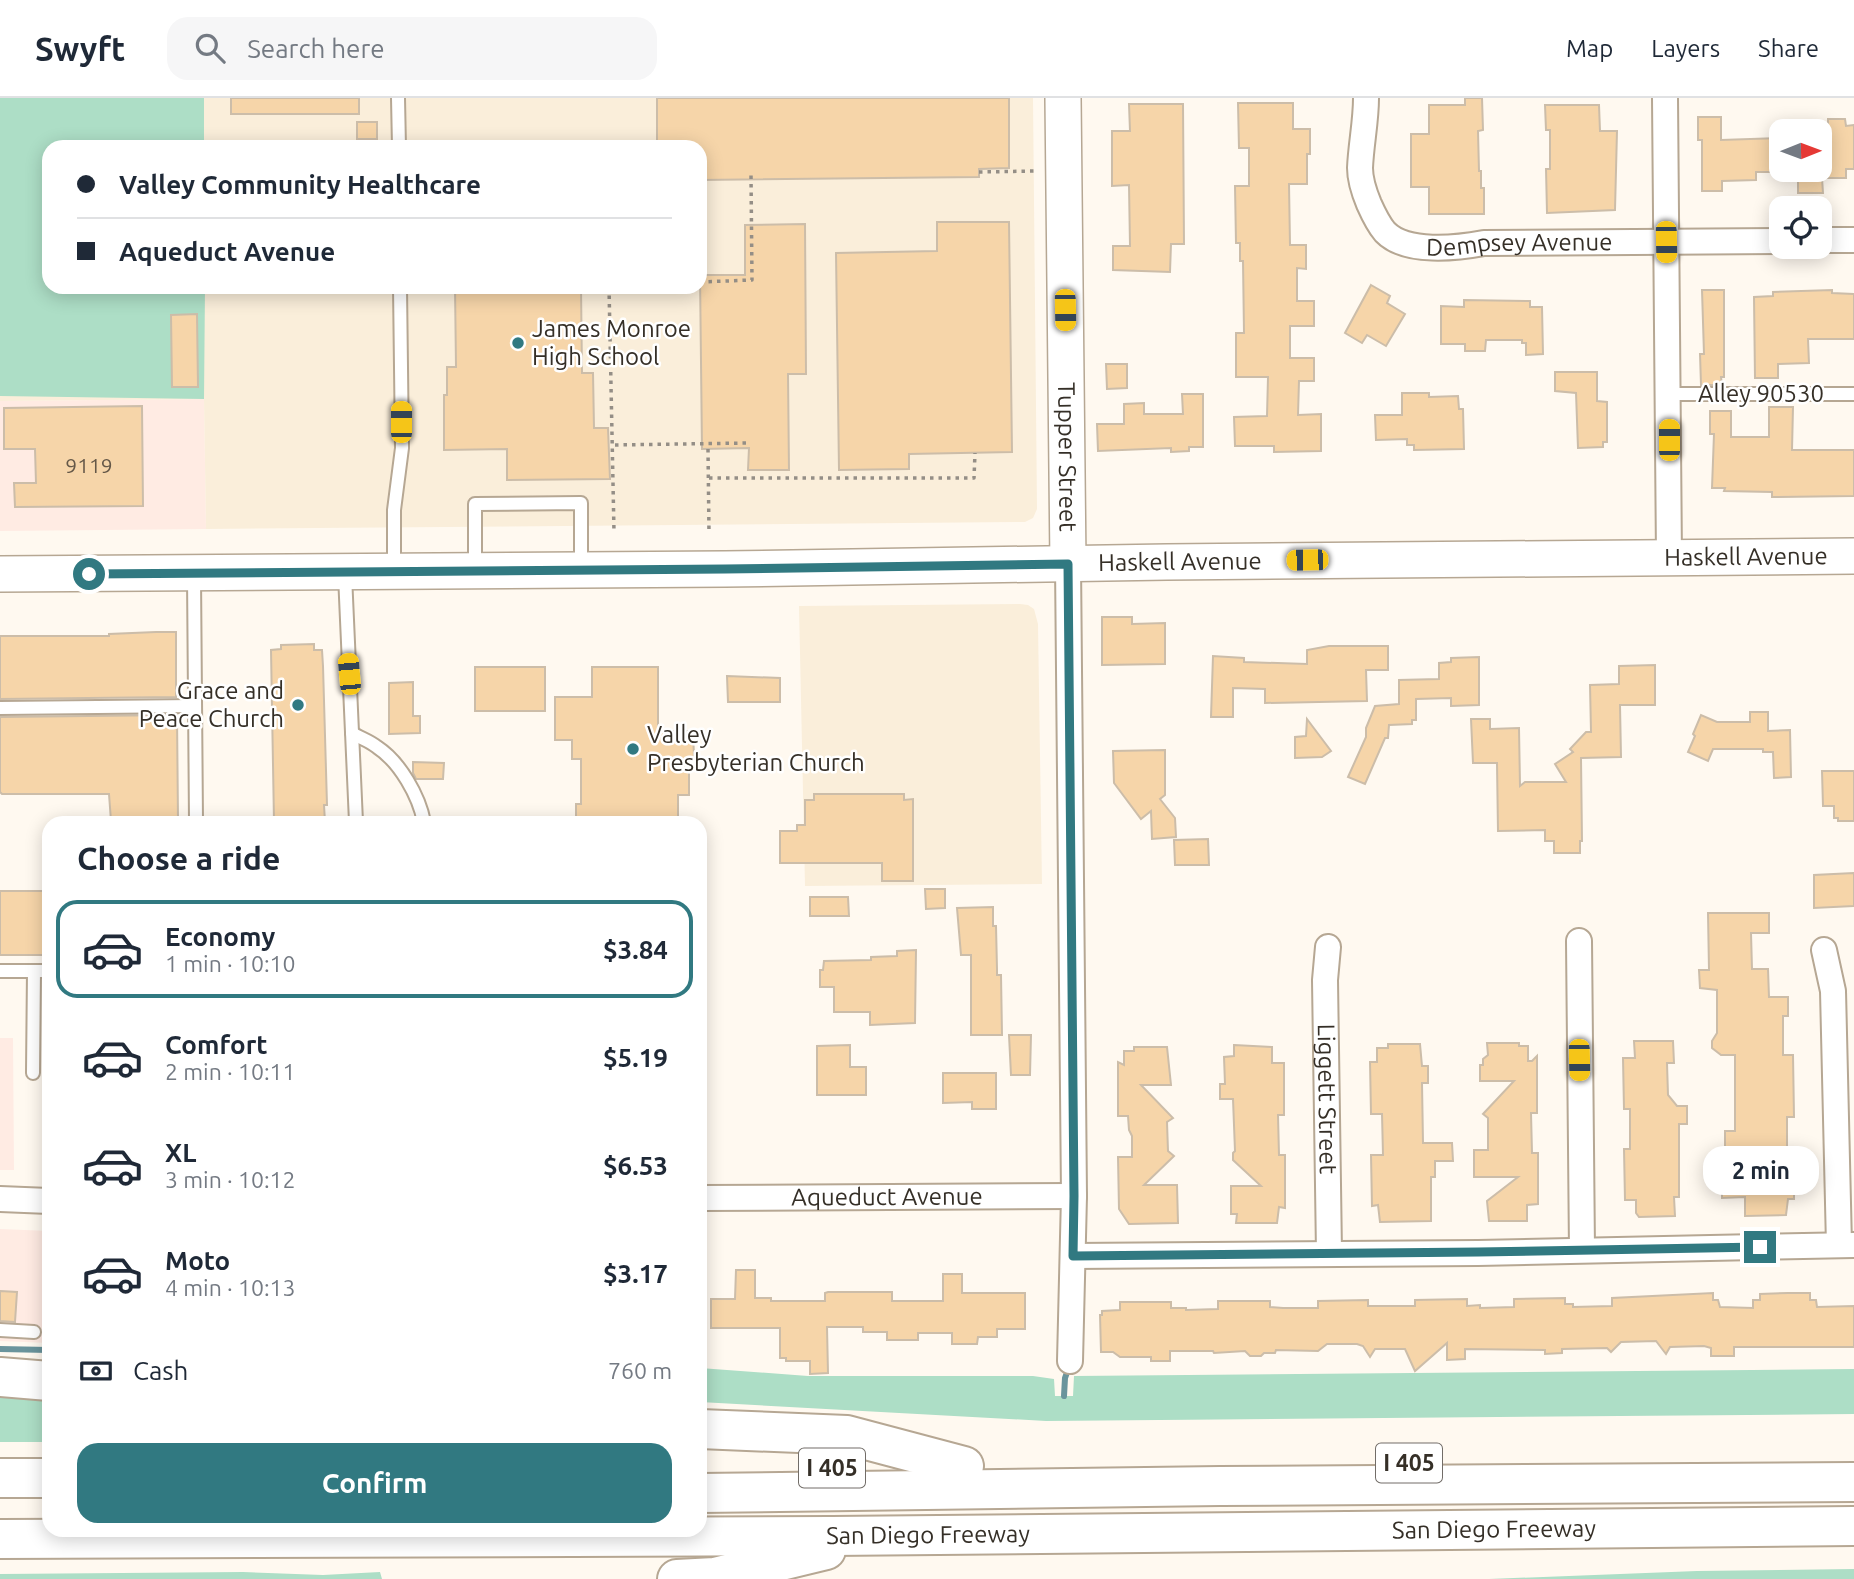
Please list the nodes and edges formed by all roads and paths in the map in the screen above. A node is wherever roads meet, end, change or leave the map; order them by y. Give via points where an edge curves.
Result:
1 (398, 98) edge
2 (1063, 98) edge
3 (1366, 98) edge
4 (1665, 98) edge
5 (399, 140) edge
6 (1041, 171) dead end
7 (979, 172) dead end
8 (751, 176) dead end
9 (1832, 240) edge
10 (1854, 240) edge
11 (1769, 241) edge
12 (1666, 242) junction
13 (707, 282) edge
14 (400, 294) edge
15 (609, 294) edge
16 (1669, 394) junction
17 (1854, 394) edge
18 (749, 443) dead end
19 (614, 445) junction
20 (709, 449) dead end
21 (975, 453) dead end
22 (709, 478) junction
23 (614, 532) dead end
24 (709, 533) dead end
25 (1854, 556) edge
26 (1669, 558) junction
27 (1068, 564) junction
28 (581, 569) junction
29 (394, 570) junction
30 (475, 570) junction
31 (345, 571) junction
32 (194, 573) junction
33 (0, 574) edge
34 (195, 706) junction
35 (0, 708) edge
36 (352, 733) junction
37 (196, 816) edge
38 (356, 816) edge
39 (422, 816) edge
40 (1579, 941) dead end
41 (1328, 947) dead end
42 (1824, 950) dead end
43 (0, 971) edge
44 (34, 971) junction
45 (42, 971) edge
46 (33, 1073) dead end
47 (1074, 1196) junction
48 (707, 1198) edge
49 (0, 1199) edge
50 (42, 1201) edge
51 (1846, 1245) edge
52 (1582, 1250) junction
53 (1329, 1253) junction
54 (1073, 1256) junction
55 (0, 1330) edge
56 (34, 1332) dead end
57 (1070, 1361) dead end
58 (0, 1377) edge
59 (42, 1380) edge
60 (707, 1429) edge
61 (1854, 1460) edge
62 (964, 1466) junction
63 (707, 1470) edge
64 (0, 1478) edge
65 (42, 1478) edge
66 (1854, 1482) edge
67 (707, 1493) edge
68 (1854, 1497) edge
69 (707, 1508) edge
70 (1854, 1526) edge
71 (707, 1535) edge
72 (889, 1535) junction
73 (183, 1537) edge
74 (0, 1539) edge
75 (677, 1579) edge

1 - 5 lane
2 - 27 main road, Tupper Street
3 - 12 street, Dempsey Avenue via 1362,188 1385,233 1401,242 1435,248 1484,243
4 - 12 street
6 - 7 path
8 - 13 path via 752,281
9 - 10 street
11 - 12 street, Dempsey Avenue
12 - 16 street
14 - 29 lane via 402,449 394,510
15 - 19 path
16 - 17 lane, Alley 90530
16 - 26 street
18 - 19 path
19 - 23 path
20 - 22 path
21 - 22 path via 974,478
22 - 24 path
25 - 26 main road, Haskell Avenue
26 - 27 main road, Haskell Avenue
27 - 28 main road, Haskell Avenue
27 - 47 street, Tupper Street
28 - 30 main road, Haskell Avenue
28 - 30 lane via 581,503 475,504
29 - 30 main road, Haskell Avenue
29 - 31 main road, Haskell Avenue
31 - 32 main road, Haskell Avenue
31 - 36 lane
32 - 33 main road, Haskell Avenue
32 - 34 lane
34 - 35 lane
34 - 37 lane
36 - 38 lane
36 - 39 lane via 379,748 398,767
40 - 52 street
41 - 53 street, Liggett Street
42 - 51 street via 1833,991
43 - 44 lane
44 - 45 lane
44 - 46 lane
47 - 48 street, Aqueduct Avenue
47 - 54 street, Tupper Street
49 - 50 street
51 - 52 street
52 - 53 street
53 - 54 street
54 - 57 street, Tupper Street
55 - 56 lane
58 - 59 highway
60 - 62 highway via 847,1435
61 - 62 highway, I 405
62 - 63 highway, I 405
64 - 65 highway
66 - 67 highway
68 - 69 highway
70 - 72 highway, San Diego Freeway
71 - 72 highway, San Diego Freeway
72 - 75 highway via 715,1577
73 - 74 highway, San Diego Freeway

